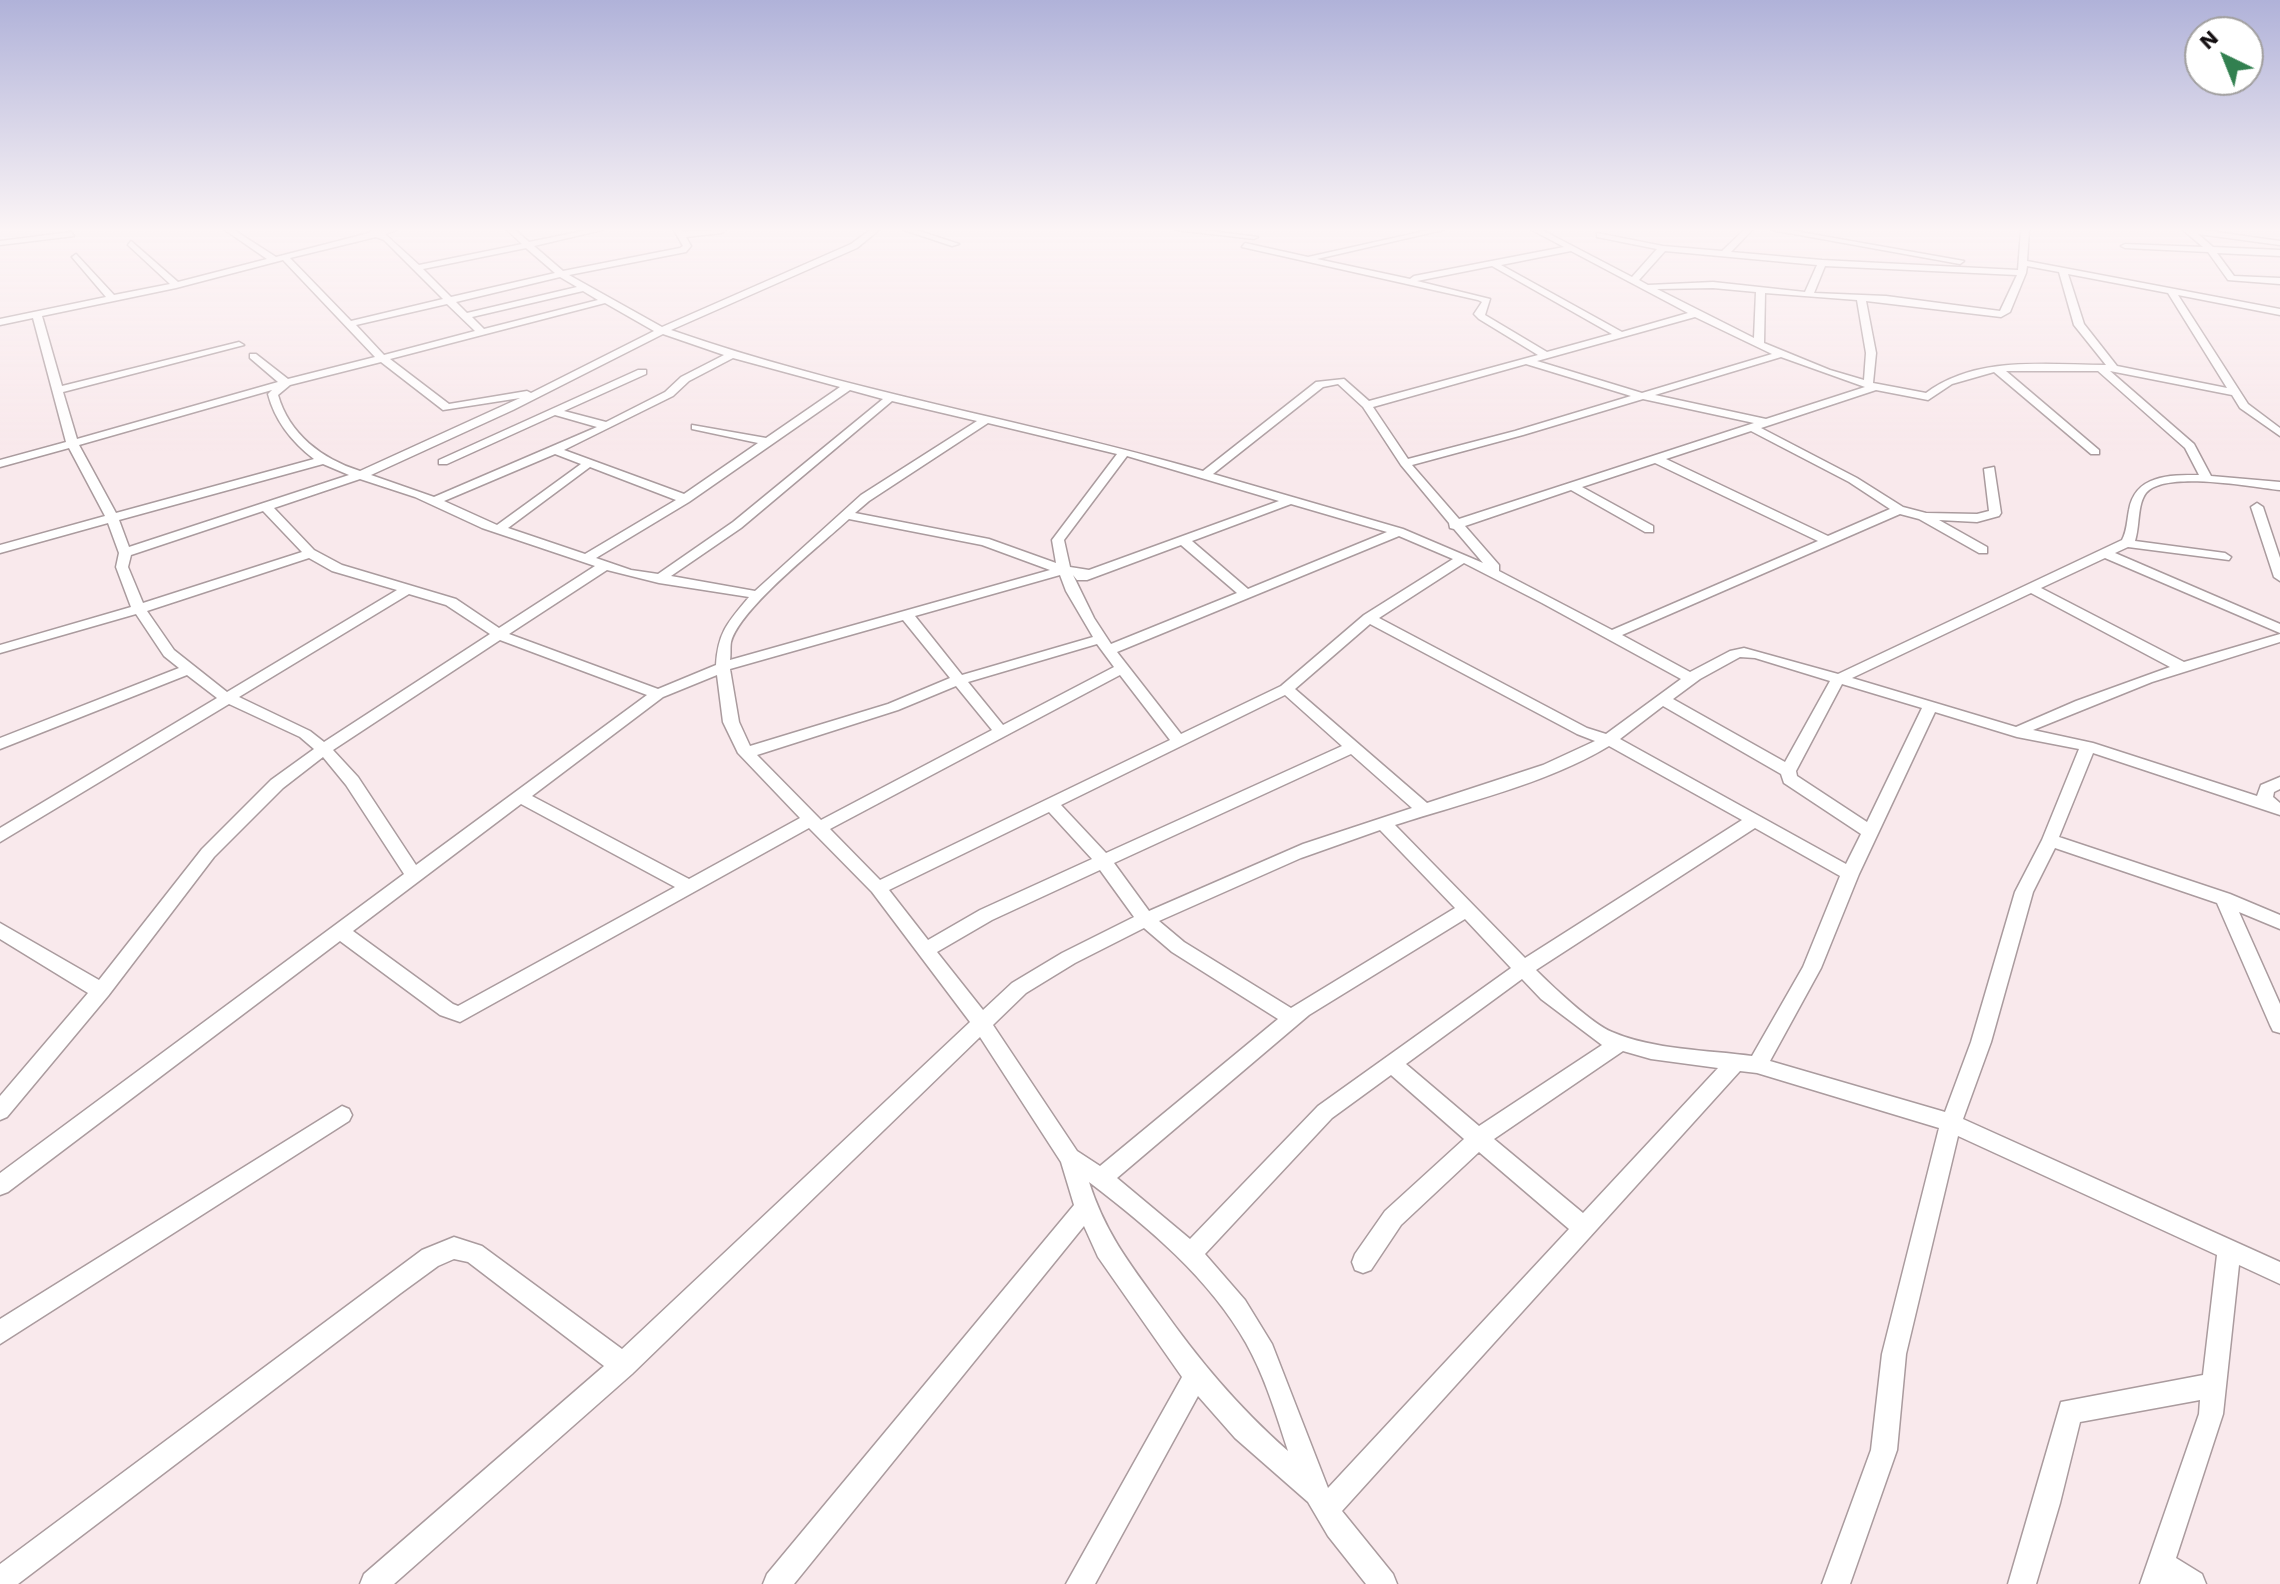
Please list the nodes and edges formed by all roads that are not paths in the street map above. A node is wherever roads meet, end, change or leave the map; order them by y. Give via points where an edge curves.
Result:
1 (89, 304) edge
2 (327, 304) edge
3 (442, 304) edge
4 (453, 304) edge
5 (516, 304) edge
6 (592, 304) edge
7 (610, 304) edge
8 (717, 304) edge
9 (1485, 304) edge
10 (1565, 304) edge
11 (1682, 304) edge
12 (1761, 304) edge
13 (1862, 304) edge
14 (1913, 304) edge
15 (2008, 304) edge
16 (2073, 304) edge
17 (2179, 304) edge
18 (2240, 304) edge
19 (2280, 312) edge
20 (1699, 313) junction
21 (37, 315) junction
22 (465, 316) junction
23 (0, 322) edge
24 (349, 324) junction
25 (664, 331) junction
26 (481, 332) junction
27 (1619, 334) junction
28 (239, 345) dead end
29 (1759, 345) junction
30 (1544, 354) junction
31 (1781, 354) junction
32 (732, 355) junction
33 (253, 356) dead end
34 (381, 357) junction
35 (1524, 360) junction
36 (1996, 368) junction
37 (2108, 368) junction
38 (642, 372) dead end
39 (286, 383) junction
40 (1873, 384) junction
41 (847, 387) junction
42 (58, 390) junction
43 (540, 392) junction
44 (2236, 393) junction
45 (1639, 395) junction
46 (890, 398) junction
47 (1367, 405) junction
48 (555, 412) junction
49 (987, 419) junction
50 (1767, 422) junction
51 (607, 426) junction
52 (696, 427) dead end
53 (1752, 427) junction
54 (2280, 433) edge
55 (72, 442) junction
56 (769, 442) junction
57 (555, 450) junction
58 (1124, 452) junction
59 (2095, 452) dead end
60 (1655, 458) junction
61 (324, 460) junction
62 (443, 462) dead end
63 (589, 463) junction
64 (1405, 463) junction
65 (0, 464) edge
66 (1990, 469) dead end
67 (361, 475) junction
68 (1205, 475) junction
69 (2207, 479) junction
70 (1572, 486) junction
71 (2280, 486) edge
72 (685, 499) junction
73 (434, 501) junction
74 (1287, 502) junction
75 (266, 507) junction
76 (2257, 507) dead end
77 (1899, 510) junction
78 (846, 515) junction
79 (1923, 516) junction
80 (112, 518) junction
81 (1454, 525) junction
82 (499, 529) junction
83 (1649, 529) dead end
84 (1399, 532) junction
85 (1183, 540) junction
86 (1828, 541) junction
87 (2126, 543) junction
88 (0, 549) edge
89 (1983, 550) dead end
90 (125, 553) junction
91 (310, 553) junction
92 (2104, 553) junction
93 (2225, 557) dead end
94 (1463, 558) junction
95 (585, 559) junction
96 (605, 565) junction
97 (1066, 576) junction
98 (2280, 577) edge
99 (1502, 578) junction
100 (659, 579) junction
101 (2031, 588) junction
102 (408, 589) junction
103 (1246, 594) junction
104 (758, 595) junction
105 (139, 609) junction
106 (905, 613) junction
107 (1369, 618) junction
108 (2280, 629) edge
109 (500, 635) junction
110 (1612, 635) junction
111 (2280, 638) edge
112 (1104, 644) junction
113 (0, 649) edge
114 (2180, 666) junction
115 (723, 667) junction
116 (1122, 668) junction
117 (189, 669) junction
118 (1692, 679) junction
119 (1838, 679) junction
120 (959, 680) junction
121 (1286, 689) junction
122 (658, 694) junction
123 (226, 697) junction
124 (1665, 701) junction
125 (1930, 707) junction
126 (1000, 731) junction
127 (2017, 732) junction
128 (1178, 740) junction
129 (1610, 741) junction
130 (0, 744) edge
131 (2088, 746) junction
132 (1352, 747) junction
133 (324, 749) junction
134 (746, 753) junction
135 (1788, 771) junction
136 (2280, 782) edge
137 (519, 796) junction
138 (1050, 803) junction
139 (2276, 808) edge
140 (1426, 811) junction
141 (1755, 820) junction
142 (816, 823) junction
143 (1384, 824) junction
144 (1870, 832) junction
145 (0, 836) edge
146 (2050, 840) junction
147 (1104, 862) junction
148 (1850, 874) junction
149 (414, 875) junction
150 (690, 887) junction
151 (878, 888) junction
152 (2224, 899) junction
153 (1466, 910) junction
154 (1145, 919) junction
155 (2280, 922) edge
156 (0, 930) edge
157 (340, 931) junction
158 (925, 950) junction
159 (1524, 968) junction
160 (101, 991) junction
161 (1292, 1018) junction
162 (981, 1022) junction
163 (2280, 1025) edge
164 (1619, 1044) junction
165 (1747, 1063) junction
166 (1392, 1064) junction
167 (0, 1111) edge
168 (342, 1115) dead end
169 (1951, 1123) junction
170 (1479, 1138) junction
171 (1070, 1158) junction
172 (1101, 1178) junction
173 (0, 1185) edge
174 (1086, 1207) junction
175 (1585, 1228) junction
176 (2229, 1250) junction
177 (1190, 1255) junction
178 (1363, 1262) dead end
179 (2280, 1273) edge
180 (0, 1332) edge
181 (623, 1365) junction
182 (1196, 1376) junction
183 (2215, 1385) junction
184 (1322, 1501) junction
185 (2156, 1573) edge
186 (0, 1581) edge
187 (374, 1584) edge
188 (777, 1584) edge
189 (1080, 1584) edge
190 (1383, 1584) edge
191 (1836, 1584) edge
192 (2022, 1584) edge
193 (2192, 1584) edge

1 - 21 street
2 - 24 street
3 - 24 street
4 - 22 street
5 - 22 street
6 - 26 street
7 - 25 street
8 - 25 street
9 - 30 street via 1482,317
10 - 27 street
11 - 20 street
12 - 29 street
13 - 40 street
14 - 15 street via 2001,314
16 - 37 street via 2079,325
17 - 44 street
18 - 19 street
20 - 27 street
20 - 29 street
21 - 23 street
21 - 42 street
22 - 26 street
24 - 34 street
25 - 32 street
25 - 43 street
26 - 34 street
27 - 30 street
28 - 42 street
29 - 31 street
30 - 35 street
31 - 40 street
31 - 45 street
32 - 41 street
32 - 51 street
33 - 39 street
34 - 39 street
34 - 43 street via 447,408
35 - 45 street
35 - 47 street
36 - 37 street
36 - 40 street via 1948,382 1928,397
36 - 59 street
37 - 44 street
37 - 69 street via 2190,446
38 - 48 street
39 - 55 street
39 - 61 street via 273,394 277,409 291,432
40 - 50 street
41 - 46 street
41 - 56 street
42 - 55 street
43 - 67 street
44 - 54 street via 2244,406
45 - 50 street
45 - 64 street
46 - 49 street
46 - 100 street via 737,525
47 - 64 street
47 - 68 street via 1340,381 1320,384
48 - 51 street
48 - 62 street
49 - 58 street
49 - 78 street
50 - 53 street
51 - 57 street
52 - 56 street
53 - 60 street
53 - 77 street
55 - 65 street
55 - 80 street
56 - 72 street
57 - 63 street
57 - 73 street
58 - 68 street
58 - 97 street via 1058,540
60 - 70 street
60 - 86 street
61 - 67 street
61 - 80 street
63 - 72 street
63 - 82 street
64 - 81 street
66 - 79 street via 1995,513 1977,518
67 - 73 street
67 - 75 street
68 - 74 street
69 - 71 street
69 - 87 street via 2148,484 2140,491
70 - 81 street
70 - 83 street
72 - 95 street
73 - 82 street
74 - 84 street
74 - 85 street
75 - 90 street
75 - 91 street
76 - 98 street
77 - 79 street
77 - 86 street
78 - 97 street via 985,542
78 - 104 street
79 - 89 street
80 - 88 street
80 - 90 street
81 - 99 street
82 - 95 street
84 - 94 street
84 - 103 street
85 - 97 street via 1090,574
85 - 103 street
86 - 110 street
87 - 92 street
87 - 93 street
90 - 105 street via 122,567
91 - 102 street via 337,568
91 - 105 street
92 - 101 street
92 - 108 street
94 - 99 street
94 - 107 street
95 - 96 street
96 - 100 street
96 - 109 street
97 - 106 street
97 - 112 street
99 - 110 street
100 - 104 street
101 - 114 street
101 - 119 street
102 - 109 street via 451,602
102 - 123 street
103 - 112 street
104 - 115 street via 732,625 724,642
105 - 113 street
105 - 117 street via 169,653
106 - 115 street
106 - 120 street
107 - 121 street
107 - 129 street
109 - 122 street
109 - 133 street
110 - 118 street
111 - 114 street
112 - 116 street
112 - 120 street
114 - 127 street
115 - 122 street
115 - 134 street via 731,722
116 - 126 street
116 - 128 street
117 - 123 street
117 - 130 street
118 - 119 street via 1746,652
118 - 124 street
119 - 125 street
119 - 135 street
120 - 126 street
120 - 134 street via 893,707
121 - 128 street
121 - 132 street
122 - 137 street
123 - 133 street via 305,734
123 - 145 street
124 - 129 street
124 - 135 street
125 - 127 street
125 - 144 street
126 - 142 street
127 - 131 street
128 - 138 street
129 - 140 street
129 - 141 street
131 - 139 street
131 - 146 street
132 - 140 street
132 - 147 street
133 - 149 street via 352,781
133 - 160 street via 277,784 208,853
134 - 142 street
135 - 144 street via 1790,779
136 - 139 street via 2267,789 2265,798
137 - 149 street
137 - 150 street
138 - 147 street
138 - 151 street
140 - 143 street
141 - 148 street
141 - 159 street
142 - 150 street
142 - 151 street
143 - 153 street
143 - 154 street via 1336,838
144 - 148 street
146 - 152 street
146 - 169 street via 2024,892 1981,1042
147 - 154 street
147 - 158 street via 986,915
148 - 165 street via 1812,968
149 - 157 street
150 - 157 street via 460,1014 447,1010
151 - 158 street
152 - 155 street
152 - 163 street
153 - 159 street
153 - 161 street
154 - 161 street via 1178,947
154 - 162 street via 1044,972
156 - 160 street
157 - 173 street
158 - 162 street
159 - 164 street via 1591,1030
159 - 166 street
160 - 167 street
161 - 172 street
162 - 171 street
162 - 181 street
164 - 165 street
164 - 170 street
165 - 169 street
165 - 175 street
166 - 170 street
166 - 177 street via 1325,1112
168 - 180 street
169 - 176 street
169 - 191 street via 1894,1354 1884,1450
170 - 175 street
170 - 178 street via 1393,1218
171 - 172 street
171 - 174 street
172 - 177 street
174 - 182 street via 1106,1250
174 - 188 street
175 - 184 street
176 - 179 street
176 - 183 street
177 - 184 street via 1231,1299 1253,1334 1281,1387
181 - 186 street via 474,1253 454,1248 393,1285
181 - 187 street
182 - 184 street
182 - 189 street
183 - 185 street via 2211,1414
183 - 192 street via 2070,1411
184 - 190 street
185 - 193 street

